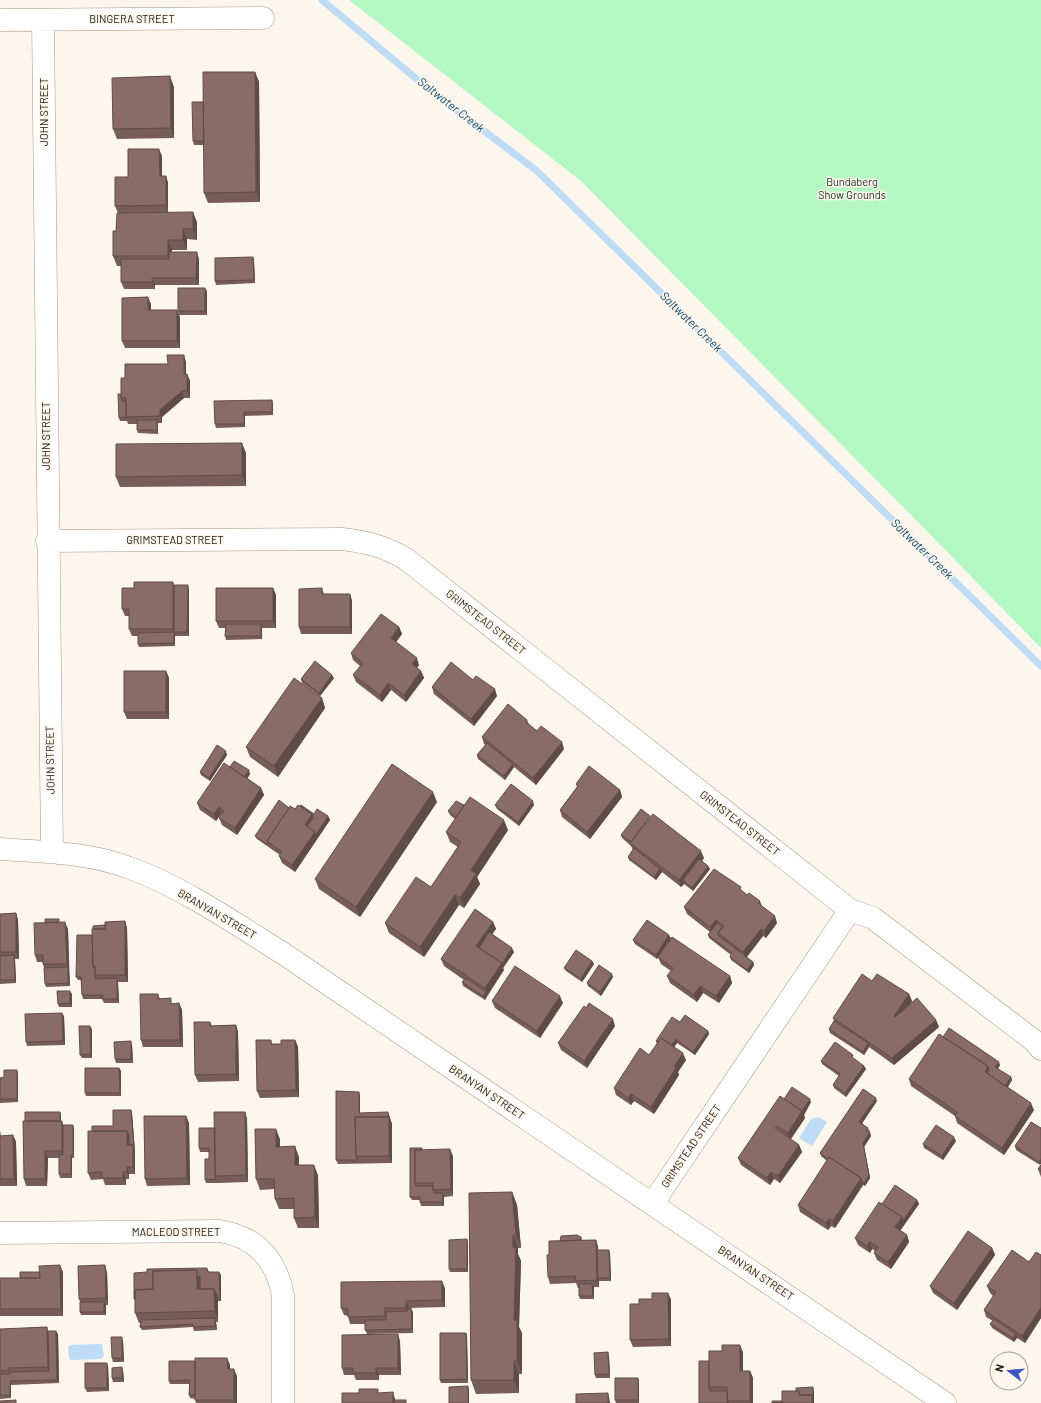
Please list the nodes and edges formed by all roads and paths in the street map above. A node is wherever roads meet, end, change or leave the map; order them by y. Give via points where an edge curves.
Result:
1 (263, 18) dead end
2 (0, 20) edge
3 (43, 20) junction
4 (47, 541) junction
5 (0, 849) edge
6 (52, 852) junction
7 (850, 910) junction
8 (1041, 1049) edge
9 (653, 1203) junction
10 (0, 1233) edge
11 (283, 1403) edge
12 (945, 1403) edge

1 - 3 street, BINGERA STREET
2 - 3 street, BINGERA STREET
3 - 4 street, JOHN STREET
4 - 6 street, JOHN STREET
4 - 7 street, GRIMSTEAD STREET via 342,539 386,547 406,558
5 - 6 street, BRANYAN STREET
6 - 9 street, BRANYAN STREET via 126,867 174,889 232,921
7 - 8 street, GRIMSTEAD STREET via 873,918 1033,1040
7 - 9 street, GRIMSTEAD STREET
9 - 12 street, BRANYAN STREET
10 - 11 street, MACLEOD STREET via 220,1231 251,1242 269,1259 276,1270 283,1295

